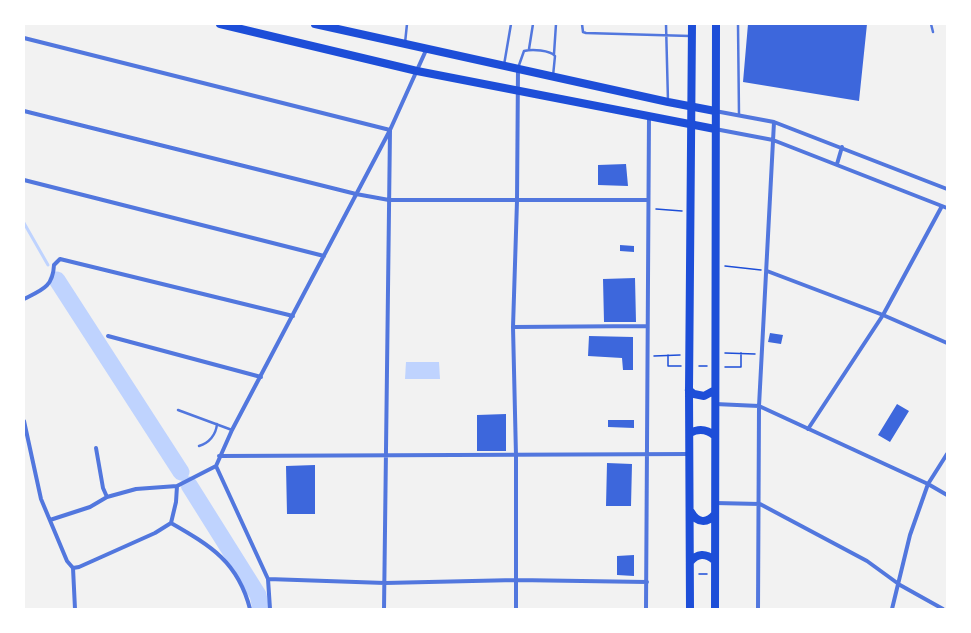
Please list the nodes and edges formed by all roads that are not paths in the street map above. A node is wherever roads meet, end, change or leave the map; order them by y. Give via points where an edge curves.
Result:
1 (220, 24) edge
2 (315, 24) edge
3 (407, 24) edge
4 (511, 24) edge
5 (532, 24) edge
6 (556, 24) edge
7 (582, 24) edge
8 (666, 24) edge
9 (692, 24) edge
10 (716, 24) edge
11 (738, 24) edge
12 (931, 24) edge
13 (933, 32) dead end
14 (665, 35) junction
15 (692, 36) junction
16 (24, 38) edge
17 (404, 43) junction
18 (427, 48) junction
19 (529, 49) junction
20 (554, 54) junction
21 (504, 66) junction
22 (518, 69) junction
23 (417, 71) junction
24 (553, 76) junction
25 (518, 92) junction
26 (668, 102) junction
27 (692, 106) junction
28 (24, 111) edge
29 (715, 111) junction
30 (739, 115) junction
31 (649, 116) junction
32 (774, 122) junction
33 (691, 124) junction
34 (715, 129) junction
35 (390, 130) junction
36 (773, 140) junction
37 (842, 147) junction
38 (836, 164) junction
39 (24, 180) edge
40 (947, 189) edge
41 (356, 194) junction
42 (389, 200) junction
43 (648, 200) junction
44 (517, 201) junction
45 (942, 206) junction
46 (947, 208) edge
47 (324, 256) junction
48 (766, 271) junction
49 (24, 299) edge
50 (883, 315) junction
51 (293, 316) junction
52 (647, 326) junction
53 (513, 328) junction
54 (108, 336) dead end
55 (947, 342) edge
56 (261, 377) junction
57 (689, 390) junction
58 (715, 390) junction
59 (715, 404) junction
60 (759, 406) junction
61 (178, 410) dead end
62 (24, 421) edge
63 (217, 424) junction
64 (808, 429) junction
65 (232, 430) junction
66 (690, 433) junction
67 (715, 436) junction
68 (199, 446) dead end
69 (96, 448) dead end
70 (647, 454) junction
71 (690, 454) junction
72 (947, 454) edge
73 (220, 456) junction
74 (385, 456) junction
75 (516, 456) junction
76 (216, 466) junction
77 (928, 484) junction
78 (177, 486) junction
79 (947, 495) edge
80 (107, 497) junction
81 (714, 503) junction
82 (760, 504) junction
83 (691, 512) junction
84 (715, 514) junction
85 (50, 520) junction
86 (171, 523) junction
87 (714, 560) junction
88 (690, 562) junction
89 (73, 568) junction
90 (268, 579) junction
91 (516, 580) junction
92 (647, 582) junction
93 (385, 583) junction
94 (900, 585) junction
95 (75, 609) edge
96 (250, 609) edge
97 (270, 609) edge
98 (384, 609) edge
99 (516, 609) edge
100 (646, 609) edge
101 (690, 609) edge
102 (715, 609) edge
103 (758, 609) edge
104 (892, 609) edge
105 (943, 609) edge

1 - 23 main road
2 - 17 main road
3 - 17 lane
4 - 21 lane
5 - 19 lane
6 - 20 lane
7 - 14 lane via 586,33
8 - 14 lane
9 - 15 main road
10 - 29 main road
11 - 30 lane
12 - 13 lane
14 - 15 lane
14 - 26 lane
15 - 27 main road
16 - 35 street
17 - 18 main road
18 - 21 main road
18 - 23 street
19 - 20 lane
19 - 22 lane via 523,52
20 - 24 lane
21 - 22 main road
22 - 24 main road
22 - 25 street
23 - 25 main road
23 - 35 street
24 - 26 main road
25 - 31 main road
25 - 44 street
26 - 27 main road
27 - 29 main road
27 - 33 main road
28 - 41 street
29 - 30 street
29 - 34 main road
30 - 32 street
31 - 33 main road
31 - 43 street
32 - 36 street
32 - 37 street
33 - 34 main road
33 - 57 main road
34 - 36 street
34 - 58 main road
35 - 41 street
35 - 42 street
36 - 38 street
36 - 48 street
37 - 38 street
37 - 40 street
38 - 45 street
39 - 47 street
41 - 42 street
41 - 47 street
42 - 44 street
42 - 74 street
43 - 44 street
43 - 52 street
44 - 53 street
45 - 46 street
45 - 50 street
47 - 51 street
48 - 50 street
48 - 60 street
49 - 51 street via 46,287 53,275 54,265 60,259
50 - 55 street
50 - 64 street
51 - 56 street
52 - 53 street
52 - 70 street
53 - 75 street
54 - 56 street
56 - 65 street
57 - 58 main road via 704,396
57 - 66 main road
58 - 59 main road
59 - 60 street
59 - 67 main road
60 - 64 street
60 - 82 street
61 - 63 lane
62 - 85 street via 41,499
63 - 65 lane
63 - 68 lane via 211,439
64 - 77 street
65 - 73 street
66 - 67 main road via 695,430 706,430
66 - 71 main road
67 - 81 main road
69 - 80 street
70 - 71 street
70 - 75 street
70 - 92 street
71 - 83 main road
72 - 77 street
73 - 74 street
73 - 76 street
74 - 75 street
74 - 93 street
75 - 91 street
76 - 78 street
76 - 90 street
77 - 79 street
77 - 94 street via 910,536
78 - 80 street via 136,489
78 - 86 street
80 - 85 street via 90,507
81 - 82 street
81 - 84 main road
82 - 94 street via 867,561
82 - 103 street
83 - 84 main road via 694,518 705,522
83 - 88 main road
84 - 87 main road
85 - 89 street via 67,561
86 - 89 street via 150,535
86 - 96 street via 219,554 245,590
87 - 88 main road via 705,554
87 - 102 main road
88 - 101 main road
89 - 95 street
90 - 93 street
90 - 97 street
91 - 92 street
91 - 93 street
91 - 99 street
92 - 100 street
93 - 98 street
94 - 104 street
94 - 105 street

